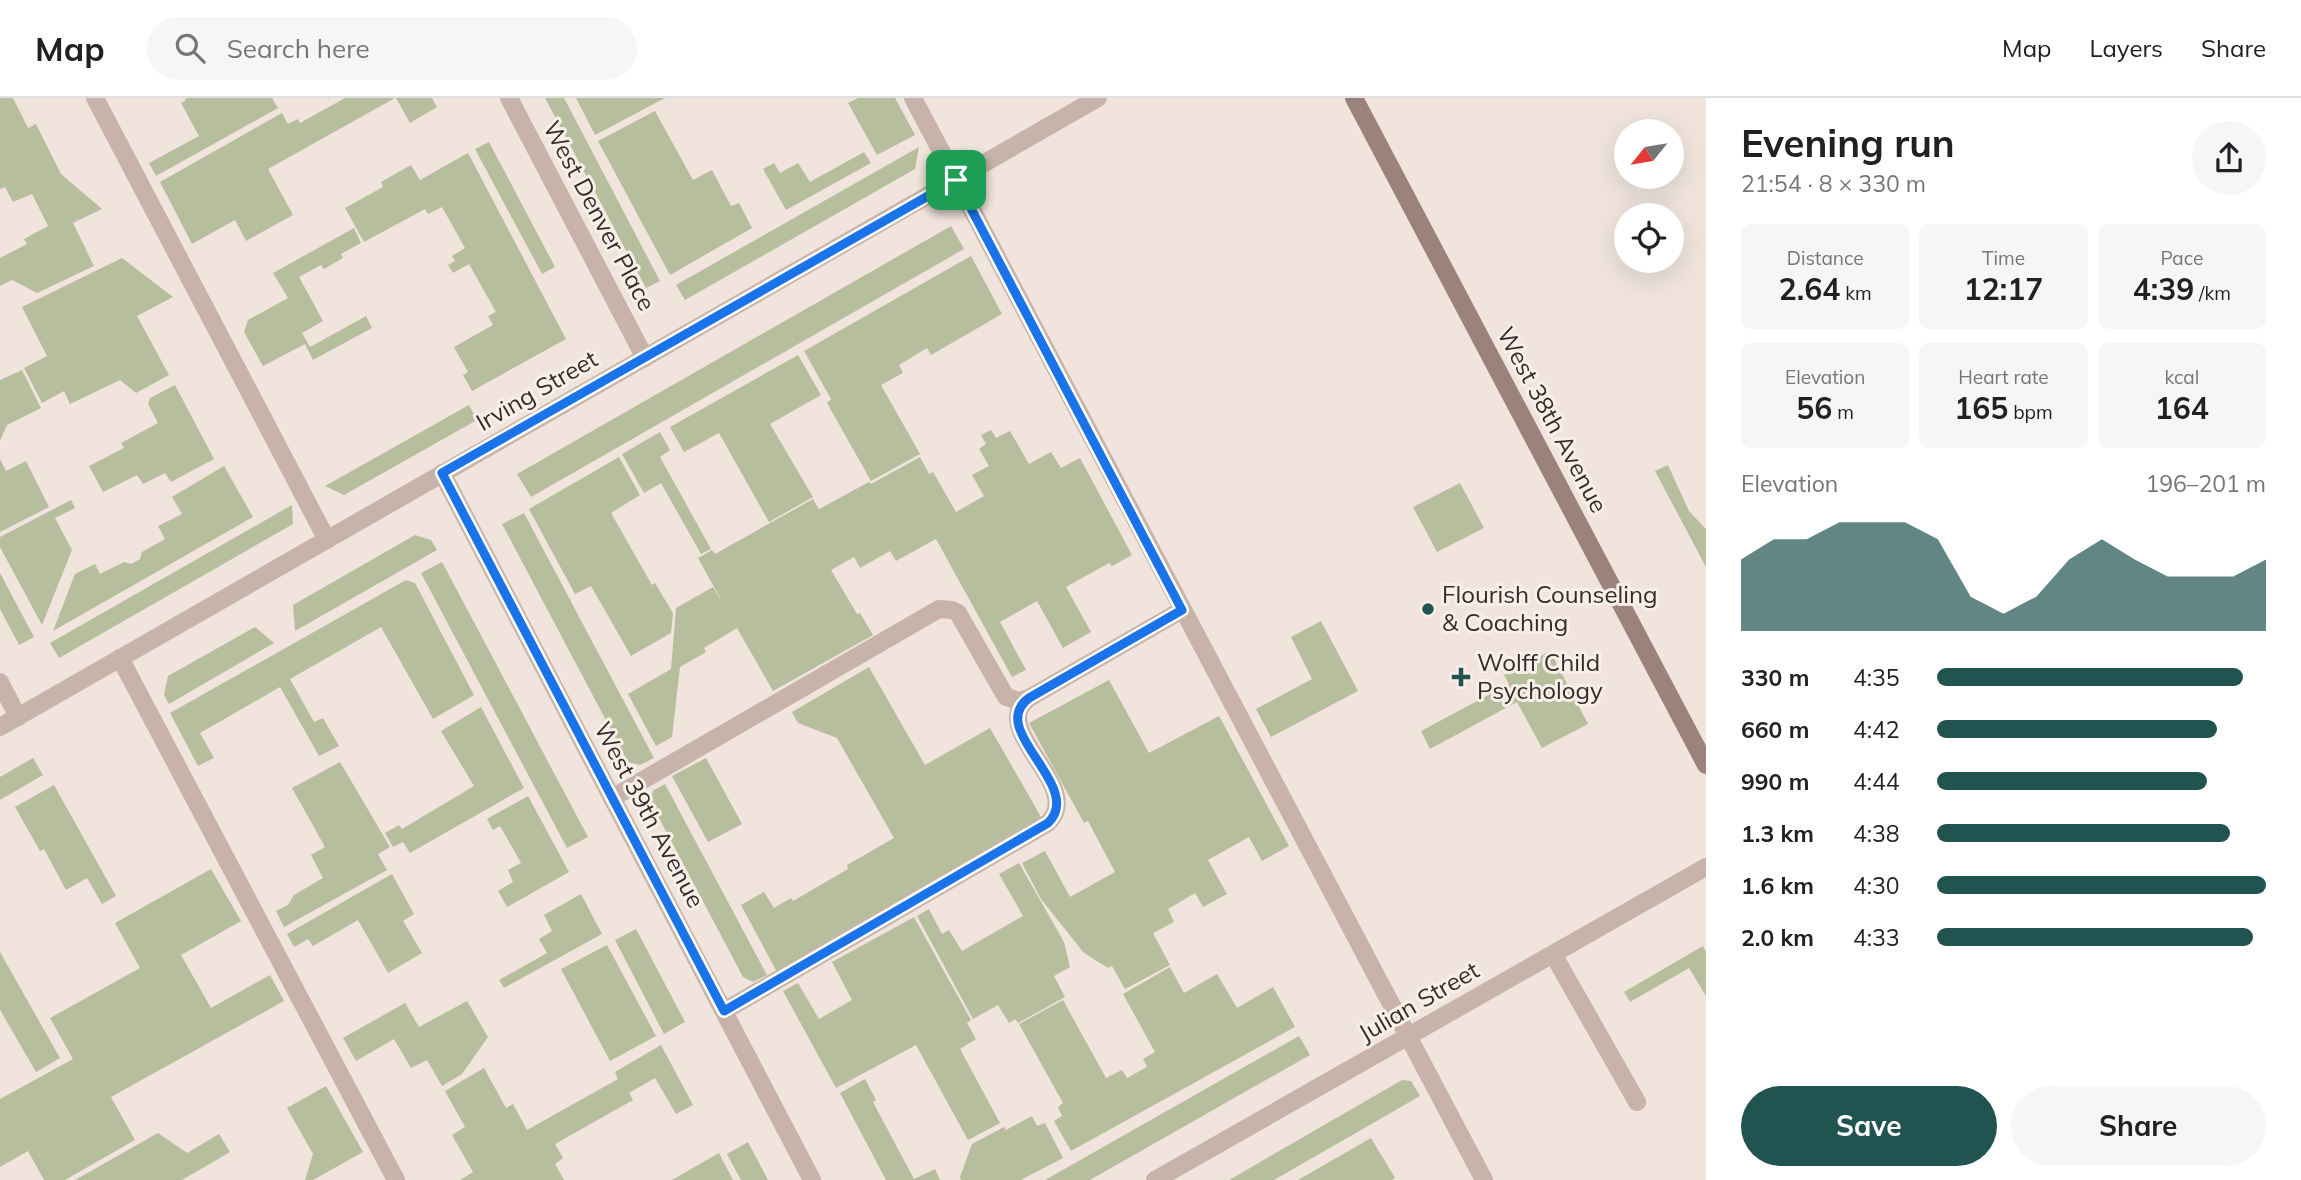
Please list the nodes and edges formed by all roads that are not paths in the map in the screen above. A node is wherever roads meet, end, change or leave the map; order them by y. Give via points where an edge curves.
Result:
1 (96, 98) edge
2 (509, 98) edge
3 (913, 98) edge
4 (1098, 98) edge
5 (1354, 98) edge
6 (956, 180) junction
7 (645, 358) junction
8 (442, 473) junction
9 (327, 540) junction
10 (1182, 610) junction
11 (120, 658) junction
12 (0, 682) edge
13 (1029, 698) junction
14 (18, 716) junction
15 (0, 727) edge
16 (1706, 765) edge
17 (612, 798) junction
18 (1706, 867) edge
19 (1553, 954) junction
20 (724, 1011) junction
21 (1408, 1036) junction
22 (1637, 1102) dead end
23 (396, 1180) edge
24 (812, 1180) edge
25 (1155, 1180) edge
26 (1484, 1180) edge

1 - 9 street
2 - 7 street, West Denver Place
3 - 6 street
4 - 6 street, Irving Street
5 - 16 main road, West 38th Avenue
6 - 7 street, Irving Street
6 - 10 street
7 - 8 street, Irving Street
8 - 9 street, Irving Street
8 - 17 street, West 39th Avenue
9 - 11 street, Irving Street
10 - 13 street
10 - 21 street
11 - 14 street, Irving Street
11 - 23 street
12 - 14 street
13 - 17 street via 1006,697 958,613 939,609
13 - 20 street via 1020,708 1017,723 1057,795 1054,818
14 - 15 street, Irving Street
17 - 20 street, West 39th Avenue
18 - 19 street, Julian Street
19 - 21 street, Julian Street
19 - 22 street
20 - 24 street, West 39th Avenue
21 - 25 street, Julian Street
21 - 26 street

